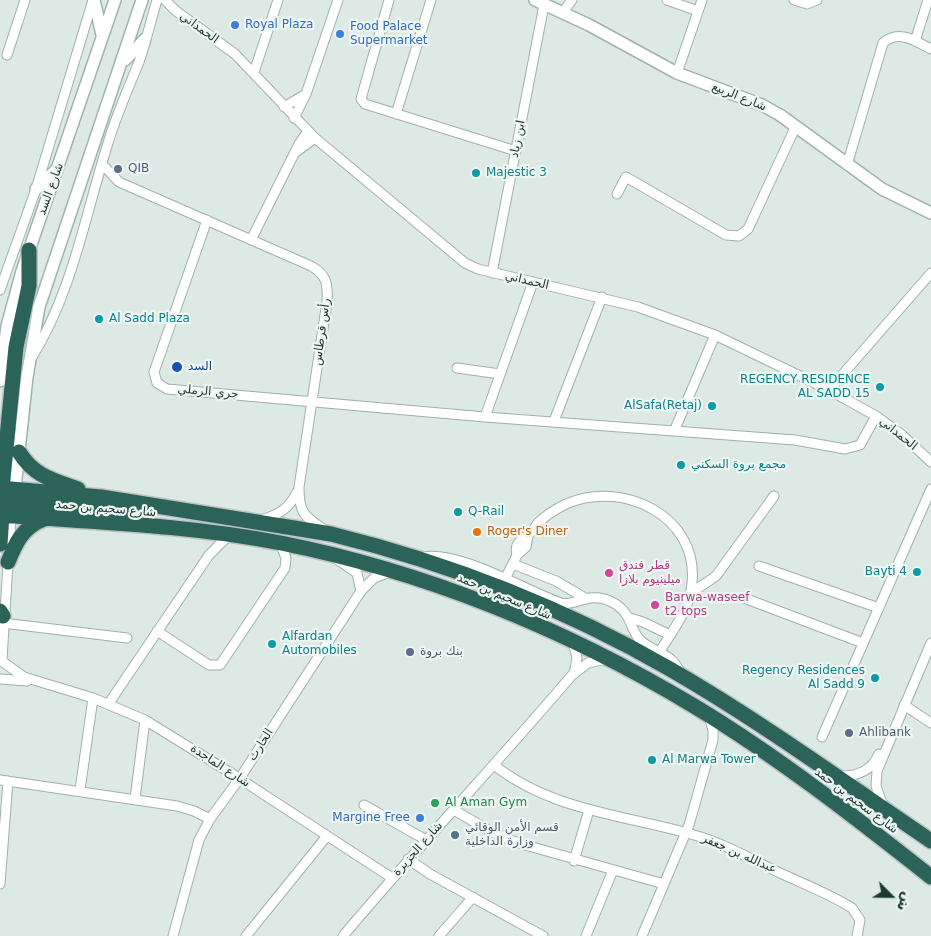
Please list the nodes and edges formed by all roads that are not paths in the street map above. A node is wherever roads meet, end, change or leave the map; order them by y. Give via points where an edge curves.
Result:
1 (25, 0) edge
2 (94, 0) edge
3 (115, 0) edge
4 (142, 0) edge
5 (157, 0) edge
6 (165, 0) edge
7 (278, 0) edge
8 (338, 0) edge
9 (389, 0) edge
10 (431, 0) edge
11 (572, 0) edge
12 (667, 0) edge
13 (702, 0) edge
14 (794, 0) edge
15 (817, 0) edge
16 (928, 0) edge
17 (540, 2) edge
18 (176, 11) junction
19 (698, 11) junction
20 (563, 12) junction
21 (151, 19) junction
22 (102, 36) junction
23 (145, 39) junction
24 (915, 41) junction
25 (931, 49) edge
26 (7, 55) dead end
27 (121, 65) junction
28 (254, 72) junction
29 (677, 73) junction
30 (306, 94) junction
31 (284, 107) junction
32 (396, 114) junction
33 (294, 118) junction
34 (795, 128) junction
35 (311, 135) junction
36 (516, 151) junction
37 (102, 164) junction
38 (847, 165) junction
39 (58, 168) junction
40 (119, 182) junction
41 (97, 183) junction
42 (36, 188) junction
43 (617, 194) dead end
44 (931, 213) edge
45 (207, 220) junction
46 (251, 240) junction
47 (29, 250) joint
48 (492, 273) junction
49 (931, 273) edge
50 (533, 282) junction
51 (0, 290) edge
52 (602, 297) junction
53 (715, 335) junction
54 (29, 363) junction
55 (457, 368) dead end
56 (500, 374) junction
57 (3, 376) edge
58 (829, 390) junction
59 (312, 401) junction
60 (876, 416) junction
61 (485, 417) junction
62 (554, 421) junction
63 (675, 430) junction
64 (19, 452) junction
65 (931, 462) edge
66 (298, 487) junction
67 (931, 489) edge
68 (774, 496) dead end
69 (101, 498) junction
70 (4, 502) edge
71 (162, 508) junction
72 (46, 518) junction
73 (259, 521) junction
74 (331, 534) junction
75 (230, 535) junction
76 (280, 543) junction
77 (0, 544) edge
78 (333, 555) junction
79 (417, 558) junction
80 (515, 559) junction
81 (8, 562) junction
82 (759, 566) dead end
83 (393, 571) junction
84 (506, 579) junction
85 (362, 591) junction
86 (525, 592) junction
87 (691, 593) junction
88 (586, 598) junction
89 (744, 598) dead end
90 (879, 608) junction
91 (2, 617) edge
92 (630, 618) junction
93 (158, 631) junction
94 (670, 635) junction
95 (127, 638) dead end
96 (573, 642) junction
97 (863, 643) junction
98 (931, 643) edge
99 (660, 651) junction
100 (2, 659) edge
101 (606, 659) junction
102 (573, 674) junction
103 (680, 675) junction
104 (0, 678) edge
105 (35, 681) junction
106 (94, 698) junction
107 (109, 703) junction
108 (904, 705) junction
109 (708, 715) junction
110 (145, 720) junction
111 (931, 723) edge
112 (822, 736) dead end
113 (890, 736) junction
114 (494, 765) junction
115 (834, 775) junction
116 (240, 778) junction
117 (4, 780) edge
118 (80, 790) junction
119 (135, 799) junction
120 (364, 806) dead end
121 (884, 809) junction
122 (454, 810) junction
123 (589, 810) junction
124 (210, 819) junction
125 (686, 833) junction
126 (327, 836) junction
127 (426, 840) junction
128 (931, 841) edge
129 (408, 859) junction
130 (574, 861) junction
131 (612, 870) junction
132 (931, 877) edge
133 (392, 878) junction
134 (0, 884) edge
135 (664, 884) junction
136 (473, 898) junction
137 (173, 936) edge
138 (246, 936) edge
139 (343, 936) edge
140 (439, 936) edge
141 (543, 936) edge
142 (586, 936) edge
143 (642, 936) edge
144 (857, 936) edge

1 - 26 street
2 - 22 main road
2 - 42 street, شارع السد
3 - 22 main road, شارع السد
4 - 27 main road
5 - 21 street
6 - 18 street, الحمداني
7 - 28 street
8 - 30 street
9 - 32 street via 361,99 366,104
10 - 32 street
11 - 20 street
12 - 19 street
13 - 19 street
14 - 15 street via 807,4
16 - 24 street
17 - 20 main road, شارع الربيع
17 - 36 street, ابن زياد
18 - 21 street, الحمداني via 163,11
18 - 28 street, الحمداني via 236,54
19 - 29 street
20 - 29 main road, شارع الربيع
21 - 23 street
22 - 39 main road, شارع السد
23 - 27 main road
23 - 37 street
24 - 25 street
24 - 38 street via 898,35 883,43
27 - 54 main road via 47,280 33,332
28 - 31 street, الحمداني
29 - 34 main road, شارع الربيع via 762,105
30 - 31 street
30 - 33 street
31 - 33 street, الحمداني
32 - 36 street
33 - 35 street, الحمداني
34 - 38 main road, شارع الربيع
34 - 43 street via 748,229 739,236 726,235 626,177
35 - 46 street via 296,152
35 - 48 street, الحمداني via 465,263
36 - 48 street, ابن زياد
37 - 40 street
37 - 41 street
38 - 44 main road, شارع الربيع via 882,189
39 - 42 main road
39 - 47 main road, شارع السد
40 - 41 street
40 - 45 street, رأس قرطاس
41 - 54 street via 58,307
42 - 51 street, شارع السد
45 - 46 street, رأس قرطاس
45 - 59 street, جري الرملي via 156,365 154,372 158,383 175,390
46 - 59 street, رأس قرطاس via 311,266 327,281 327,302
47 - 57 highway via 29,286 16,347
48 - 50 street, الحمداني
49 - 58 street
50 - 52 street, الحمداني
50 - 56 street
52 - 53 street, الحمداني via 674,318
52 - 62 street
53 - 58 street, الحمداني
53 - 63 street
54 - 64 main road
55 - 56 street
56 - 61 street
57 - 70 highway
58 - 60 street, الحمداني
59 - 61 street
59 - 66 street, رأس قرطاس
60 - 63 street via 864,441 852,449 794,440
60 - 65 street, الحمداني
61 - 62 street
62 - 63 street
64 - 69 highway via 37,473
64 - 70 main road
66 - 73 street, رأس قرطاس via 288,508
66 - 74 street, رأس قرطاس via 302,512
67 - 90 street
68 - 87 street via 716,576
69 - 70 highway, شارع سحيم بن حمد
69 - 71 highway, شارع سحيم بن حمد
70 - 71 highway via 133,511
70 - 72 highway, شارع سحيم بن حمد
70 - 77 highway
70 - 81 street
71 - 73 highway, شارع سحيم بن حمد
72 - 75 highway, شارع سحيم بن حمد
72 - 81 highway via 23,531
73 - 74 highway, شارع سحيم بن حمد
74 - 79 highway, شارع سحيم بن حمد
75 - 76 highway, شارع سحيم بن حمد
75 - 93 street via 212,550
76 - 78 highway, شارع سحيم بن حمد
76 - 93 street via 286,558 285,568 220,664 207,664
78 - 83 highway, شارع سحيم بن حمد
78 - 85 street via 357,573
79 - 84 street, شارع سحيم بن حمد via 444,557
79 - 86 highway, شارع سحيم بن حمد
80 - 84 street
80 - 87 street via 526,547 528,535 547,515 574,501 604,496 635,501 661,514 680,533 692,566
80 - 88 street
81 - 91 street
82 - 90 street
83 - 85 street, الحارث via 374,578
83 - 96 highway, شارع سحيم بن حمد via 471,598
84 - 86 street, شارع سحيم بن حمد
85 - 116 street, الحارث
86 - 88 street, شارع سحيم بن حمد via 565,604
86 - 103 highway, شارع سحيم بن حمد
87 - 94 street
88 - 92 street, شارع سحيم بن حمد via 611,601
89 - 97 street
90 - 97 street
91 - 95 street
91 - 100 street
92 - 94 street
92 - 99 street, شارع سحيم بن حمد via 640,639
93 - 107 street
94 - 99 street
96 - 101 highway, شارع سحيم بن حمد
96 - 102 street via 577,658
97 - 112 street
98 - 108 street
99 - 103 street, شارع سحيم بن حمد via 672,660
100 - 104 street
100 - 105 street, شارع الماجدة via 14,672
101 - 102 street, شارع الجزيرة via 588,663
101 - 109 highway, شارع سحيم بن حمد
102 - 114 street, شارع الجزيرة
103 - 115 highway, شارع سحيم بن حمد
104 - 105 street, شارع الماجدة
105 - 106 street, شارع الماجدة
106 - 107 street, شارع الماجدة
106 - 118 street
107 - 110 street, شارع الماجدة
108 - 111 street
108 - 113 street
109 - 125 street via 714,740
109 - 132 highway, شارع سحيم بن حمد via 787,769
110 - 116 street, شارع الماجدة
110 - 119 street
113 - 115 street via 867,770 850,776
113 - 121 street via 875,781
114 - 122 street, شارع الجزيرة
114 - 123 street, عبدالله بن جعفر via 532,788
115 - 121 highway, شارع سحيم بن حمد
116 - 124 street, الحارث
116 - 126 street, شارع الماجدة
117 - 118 street
117 - 134 street
118 - 119 street
119 - 124 street via 187,808
120 - 127 street
121 - 128 highway, شارع سحيم بن حمد
122 - 127 street, شارع الجزيرة
122 - 130 street via 508,840
123 - 125 street, عبدالله بن جعفر
123 - 130 street
124 - 137 street, الحارث via 198,840
125 - 135 street
125 - 144 street, عبدالله بن جعفر via 723,846 852,908 860,920
126 - 133 street, شارع الماجدة
126 - 138 street
127 - 129 street, شارع الجزيرة
129 - 133 street, شارع الجزيرة
129 - 136 street
130 - 131 street
131 - 135 street
131 - 142 street
133 - 139 street, شارع الجزيرة
135 - 143 street
136 - 140 street
136 - 141 street

